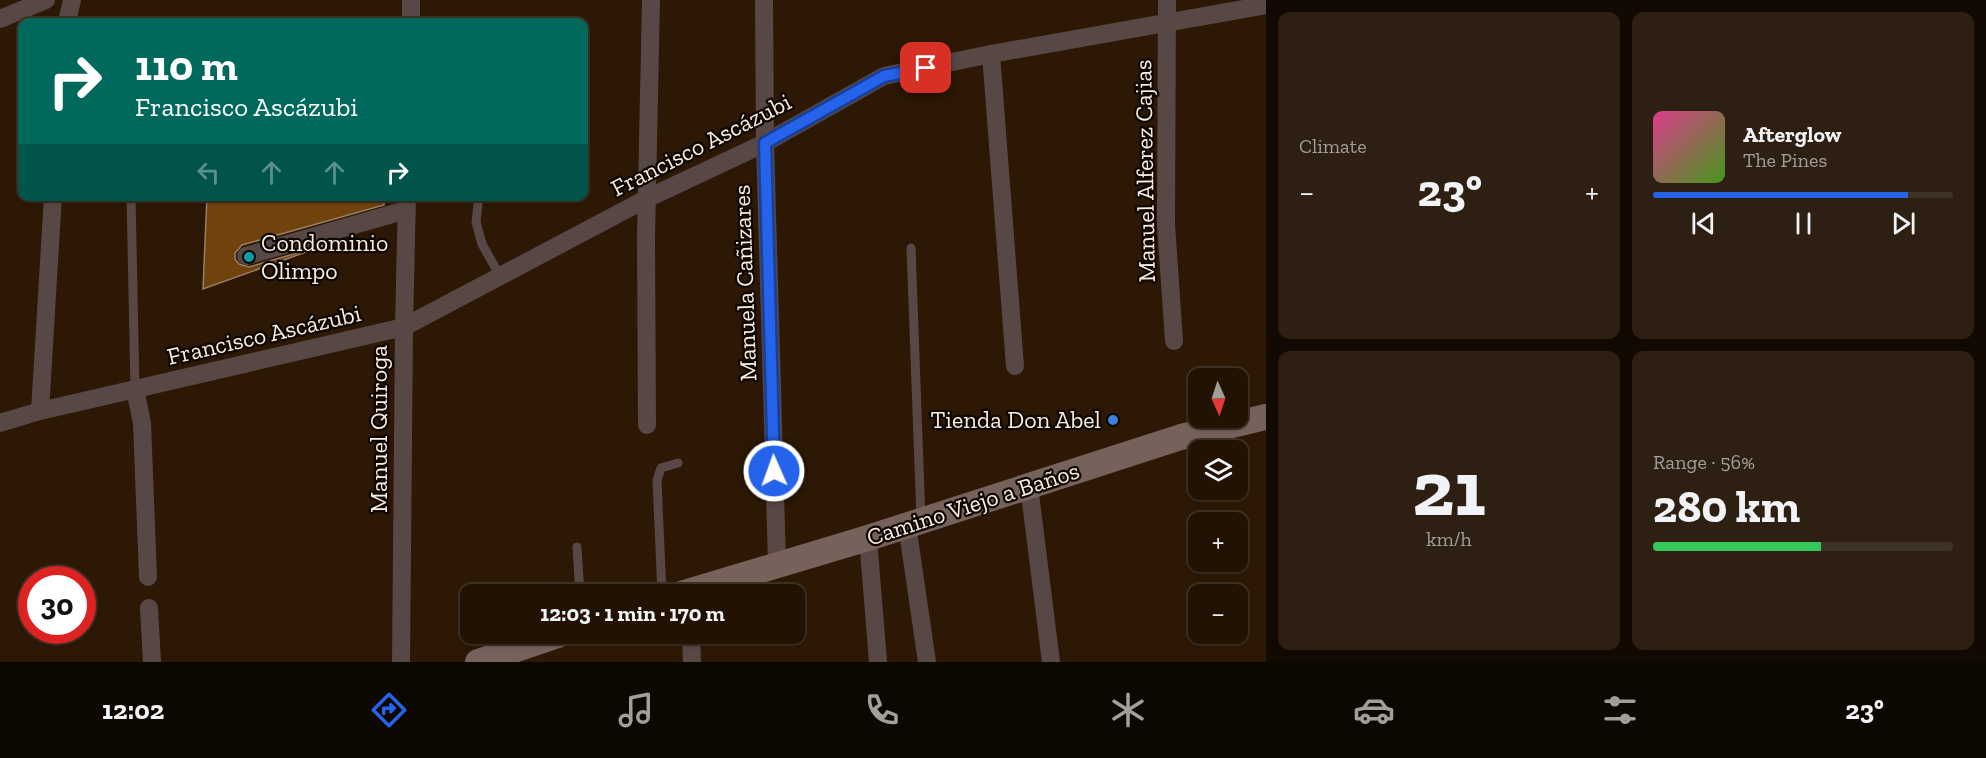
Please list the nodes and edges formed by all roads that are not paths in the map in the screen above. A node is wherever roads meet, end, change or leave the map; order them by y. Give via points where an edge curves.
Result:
1 (46, 0) edge
2 (72, 0) edge
3 (411, 0) edge
4 (651, 0) edge
5 (764, 0) edge
6 (1167, 0) edge
7 (1266, 5) edge
8 (68, 18) edge
9 (411, 18) edge
10 (0, 19) edge
11 (1168, 22) junction
12 (991, 54) junction
13 (765, 143) junction
14 (646, 199) junction
15 (53, 201) edge
16 (131, 201) edge
17 (478, 201) edge
18 (406, 203) edge
19 (911, 248) dead end
20 (246, 256) dead end
21 (500, 276) junction
22 (404, 327) junction
23 (1174, 341) dead end
24 (1015, 366) dead end
25 (135, 389) junction
26 (40, 411) junction
27 (1266, 417) edge
28 (0, 423) edge
29 (647, 425) dead end
30 (678, 463) dead end
31 (1029, 486) junction
32 (914, 523) junction
33 (868, 538) junction
34 (577, 547) dead end
35 (777, 564) junction
36 (148, 577) dead end
37 (579, 584) edge
38 (662, 584) edge
39 (714, 584) edge
40 (149, 608) dead end
41 (531, 644) edge
42 (691, 644) edge
43 (152, 662) edge
44 (401, 662) edge
45 (478, 662) edge
46 (692, 662) edge
47 (878, 662) edge
48 (927, 662) edge
49 (1051, 662) edge

1 - 10 street
2 - 8 street
3 - 9 street
4 - 14 street
5 - 13 street, Manuela Cañizares
6 - 11 street, Manuel Alferez Cajias
7 - 11 street, Francisco Ascázubi
11 - 12 street, Francisco Ascázubi
11 - 23 street, Manuel Alferez Cajias via 1166,224
12 - 13 street, Francisco Ascázubi via 884,76
12 - 24 street
13 - 14 street, Francisco Ascázubi
13 - 35 street, Manuela Cañizares
14 - 21 street, Francisco Ascázubi
14 - 29 street
15 - 26 street
16 - 25 lane
17 - 21 lane via 476,222 482,244
18 - 20 street
18 - 22 street, Manuel Quiroga
19 - 32 lane
21 - 22 street, Francisco Ascázubi
22 - 25 street, Francisco Ascázubi
22 - 44 street, Manuel Quiroga
25 - 26 street, Francisco Ascázubi
25 - 36 street via 142,423
26 - 28 street, Francisco Ascázubi
27 - 31 street, Camino Viejo a Baños via 1181,437
30 - 38 lane via 661,468 657,480
31 - 32 street, Camino Viejo a Baños
31 - 49 street
32 - 33 street, Camino Viejo a Baños
32 - 48 street
33 - 35 street, Camino Viejo a Baños
33 - 47 street
34 - 37 lane
35 - 39 street, Camino Viejo a Baños
40 - 43 street
41 - 45 street
42 - 46 street

